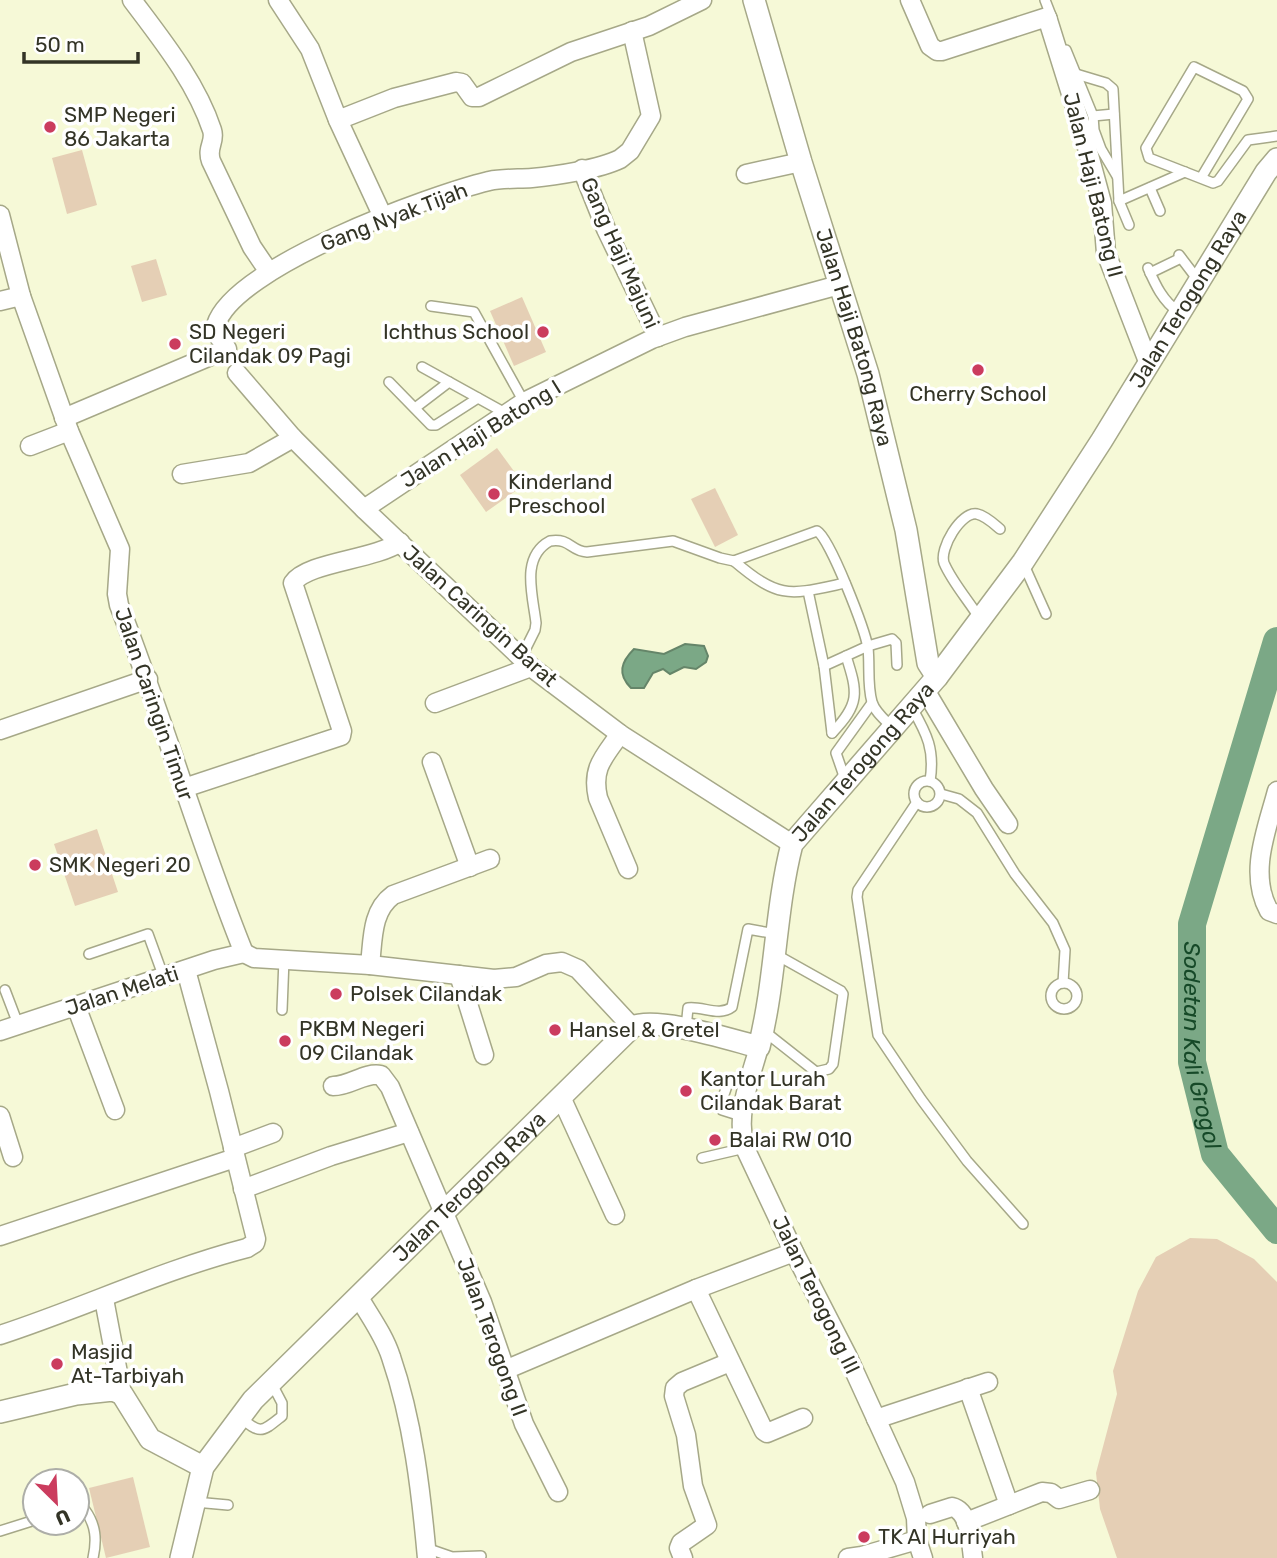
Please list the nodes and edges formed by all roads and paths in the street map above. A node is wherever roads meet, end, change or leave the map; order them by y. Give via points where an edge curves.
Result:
1 (132, 0) edge
2 (278, 0) edge
3 (702, 0) edge
4 (754, 0) edge
5 (910, 0) edge
6 (1045, 0) edge
7 (632, 31) junction
8 (1076, 74) junction
9 (1114, 114) junction
10 (1093, 116) junction
11 (338, 120) junction
12 (1277, 136) edge
13 (1277, 159) edge
14 (801, 162) junction
15 (582, 169) junction
16 (1185, 172) junction
17 (746, 174) dead end
18 (1117, 176) junction
19 (1201, 178) junction
20 (1150, 188) junction
21 (1119, 201) junction
22 (1160, 211) dead end
23 (0, 215) edge
24 (383, 217) junction
25 (1129, 225) dead end
26 (269, 272) junction
27 (1199, 281) junction
28 (839, 285) junction
29 (21, 296) junction
30 (0, 301) edge
31 (431, 306) dead end
32 (1180, 312) junction
33 (658, 337) junction
34 (1149, 364) junction
35 (422, 368) dead end
36 (237, 373) dead end
37 (389, 382) dead end
38 (449, 382) junction
39 (478, 398) junction
40 (524, 402) junction
41 (415, 408) junction
42 (503, 416) junction
43 (67, 424) junction
44 (293, 438) junction
45 (30, 446) dead end
46 (182, 474) dead end
47 (364, 509) junction
48 (1000, 528) dead end
49 (400, 542) junction
50 (734, 561) junction
51 (1023, 562) junction
52 (845, 583) junction
53 (808, 591) junction
54 (1046, 614) dead end
55 (981, 620) junction
56 (868, 646) junction
57 (846, 656) junction
58 (526, 663) junction
59 (897, 665) dead end
60 (824, 666) junction
61 (148, 679) junction
62 (924, 691) junction
63 (435, 702) dead end
64 (872, 703) junction
65 (893, 728) junction
66 (0, 730) edge
67 (620, 734) junction
68 (432, 762) dead end
69 (845, 779) junction
70 (930, 780) junction
71 (184, 788) junction
72 (1277, 791) edge
73 (941, 794) junction
74 (917, 802) junction
75 (1008, 824) dead end
76 (792, 844) junction
77 (490, 859) dead end
78 (470, 867) junction
79 (628, 869) dead end
80 (1277, 914) edge
81 (776, 944) junction
82 (244, 953) junction
83 (89, 954) dead end
84 (284, 959) junction
85 (370, 965) junction
86 (186, 970) junction
87 (459, 975) junction
88 (164, 978) junction
89 (1062, 983) dead end
90 (5, 990) dead end
91 (76, 1006) junction
92 (282, 1010) dead end
93 (18, 1024) junction
94 (632, 1027) junction
95 (686, 1030) junction
96 (0, 1031) edge
97 (761, 1038) junction
98 (484, 1055) dead end
99 (333, 1086) dead end
100 (561, 1097) junction
101 (115, 1110) dead end
102 (0, 1116) edge
103 (409, 1132) junction
104 (273, 1133) dead end
105 (745, 1148) junction
106 (234, 1153) junction
107 (13, 1157) dead end
108 (702, 1158) dead end
109 (243, 1189) junction
110 (443, 1215) junction
111 (615, 1215) dead end
112 (1024, 1224) dead end
113 (0, 1236) edge
114 (794, 1252) junction
115 (696, 1289) junction
116 (358, 1296) junction
117 (104, 1299) junction
118 (0, 1335) edge
119 (730, 1362) junction
120 (505, 1370) junction
121 (271, 1382) junction
122 (988, 1382) dead end
123 (968, 1388) junction
124 (122, 1394) junction
125 (0, 1412) edge
126 (240, 1417) junction
127 (803, 1418) dead end
128 (876, 1419) junction
129 (203, 1467) junction
130 (1090, 1490) dead end
131 (558, 1492) dead end
132 (194, 1502) junction
133 (228, 1505) dead end
134 (1009, 1505) junction
135 (922, 1516) junction
136 (91, 1518) edge
137 (966, 1522) junction
138 (21, 1524) edge
139 (0, 1531) edge
140 (917, 1540) junction
141 (426, 1553) edge
142 (481, 1556) dead end
143 (93, 1558) edge
144 (181, 1558) edge
145 (682, 1558) edge
146 (848, 1558) edge
147 (923, 1558) edge
148 (973, 1558) edge

1 - 26 street via 194,92 213,131 208,149 211,161
2 - 11 street via 310,49
3 - 7 street
4 - 14 street, Jalan Haji Batong Raya
5 - 34 street, Jalan Haji Batong II via 930,46 937,51 1047,17 1102,203 1106,253
6 - 8 lane
7 - 11 street via 571,52 477,98 456,82 394,98
7 - 15 street, Gang Nyak Tijah via 651,116 625,156
8 - 9 lane via 1110,85
8 - 10 lane
9 - 10 lane
9 - 18 lane
10 - 18 lane via 1101,149
11 - 24 street
12 - 19 lane via 1248,139 1218,181
13 - 27 street, Jalan Terogong Raya
14 - 17 street
14 - 28 street, Jalan Haji Batong Raya
15 - 24 street, Gang Nyak Tijah via 492,180
15 - 33 street, Gang Haji Majuni
16 - 19 lane
16 - 19 lane via 1149,158 1146,148 1196,67 1243,91 1248,99
16 - 20 lane
18 - 21 lane
20 - 21 lane
20 - 22 lane
21 - 25 lane
23 - 29 street, Jalan Caringin Timur
24 - 26 street, Gang Nyak Tijah
26 - 43 street, Gang Nyak Tijah via 231,301 217,321 215,330 227,349
27 - 32 street, Jalan Terogong Raya
27 - 32 lane via 1180,256 1149,270 1160,293
28 - 33 street, Jalan Haji Batong I
28 - 62 street, Jalan Haji Batong Raya via 868,374 906,530 929,663
29 - 30 street
29 - 43 street, Jalan Caringin Timur
31 - 40 lane via 474,312
32 - 34 street, Jalan Terogong Raya
33 - 40 street, Jalan Haji Batong I
34 - 51 street, Jalan Terogong Raya
35 - 38 lane
36 - 44 street, Jalan Caringin Barat
37 - 41 lane
38 - 39 lane
38 - 41 lane
39 - 41 lane via 436,425
39 - 42 lane
40 - 42 street, Jalan Haji Batong I
42 - 47 street, Jalan Haji Batong I
43 - 45 street
43 - 61 street, Jalan Caringin Timur via 120,549 118,599
44 - 46 street via 249,463
44 - 47 street, Jalan Caringin Barat
47 - 49 street, Jalan Caringin Barat
48 - 55 lane via 978,514 968,515 943,551 945,565
49 - 58 street, Jalan Caringin Barat
49 - 71 street via 382,552 304,573 295,580 293,589 341,736
50 - 52 lane via 817,531
50 - 53 lane via 772,589
50 - 58 lane via 673,541 587,552 566,541 550,541 532,561 536,623
51 - 54 lane
51 - 55 street, Jalan Terogong Raya
52 - 53 lane
52 - 56 lane
53 - 60 lane
55 - 62 street, Jalan Terogong Raya
56 - 57 lane
56 - 59 lane via 892,639
56 - 64 lane
57 - 60 lane
57 - 60 lane via 855,700 832,733
58 - 63 street
58 - 67 street, Jalan Caringin Barat
61 - 66 street
61 - 71 street, Jalan Caringin Timur
62 - 65 street, Jalan Terogong Raya
62 - 70 lane via 933,760
62 - 75 street
64 - 65 lane
64 - 69 lane via 836,753
65 - 69 street, Jalan Terogong Raya
67 - 76 street, Jalan Caringin Barat
67 - 79 street via 598,765 595,786
68 - 78 street
69 - 76 street, Jalan Terogong Raya
70 - 73 lane
70 - 74 lane via 915,789
71 - 82 street, Jalan Caringin Timur
72 - 80 street via 1259,862 1263,902
73 - 74 lane via 929,807
73 - 89 lane via 959,799 977,813 1053,923 1065,950
74 - 112 lane via 858,890 875,1029 967,1161
76 - 81 street, Jalan Terogong Raya
77 - 78 street
78 - 85 street via 386,900 377,914
81 - 95 lane via 748,929 732,1007 720,1012 688,1008
81 - 97 street, Jalan Terogong Raya
81 - 97 lane via 843,994 833,1063 816,1072
82 - 84 street
82 - 86 street, Jalan Melati
83 - 88 lane via 148,934
84 - 85 street
84 - 92 lane
85 - 87 street
86 - 88 street, Jalan Melati
86 - 106 street
87 - 94 street via 494,979 562,961 578,969
87 - 98 street
88 - 91 street, Jalan Melati
90 - 93 lane
91 - 93 street, Jalan Melati
91 - 101 street
93 - 96 street, Jalan Melati
94 - 95 street via 646,1023
94 - 100 street, Jalan Terogong Raya
95 - 97 street
97 - 105 street, Jalan Terogong III via 741,1116
99 - 103 street, Jalan Terogong II via 382,1075
100 - 110 street, Jalan Terogong Raya
100 - 111 street
102 - 107 street
103 - 109 street
103 - 110 street, Jalan Terogong II
104 - 106 street
105 - 108 lane
105 - 114 street, Jalan Terogong III
106 - 109 street
106 - 113 street
109 - 117 street via 255,1243 158,1275
110 - 116 street, Jalan Terogong Raya
110 - 120 street, Jalan Terogong II via 482,1302
114 - 115 street
114 - 128 street, Jalan Terogong III
115 - 119 street
115 - 120 street
116 - 121 street, Jalan Terogong Raya
116 - 141 street via 386,1344 399,1387 416,1465
117 - 118 street
117 - 124 street
119 - 127 street via 766,1433
119 - 145 street via 675,1388 693,1486 708,1525 681,1543
120 - 131 street, Jalan Terogong II via 530,1438
121 - 126 street, Jalan Terogong Raya
121 - 126 lane via 282,1403 282,1416 261,1430
122 - 123 street
123 - 128 street
123 - 134 street
124 - 125 street via 113,1390 76,1394
124 - 129 street via 150,1439
126 - 129 street, Jalan Terogong Raya
128 - 135 street, Jalan Terogong III
129 - 132 street, Jalan Terogong Raya
130 - 134 street via 1059,1499 1042,1492
132 - 133 lane
132 - 144 street, Jalan Terogong Raya
134 - 137 street
135 - 137 street via 957,1508
135 - 140 street, Jalan Terogong III
136 - 143 lane via 96,1543
137 - 148 street
138 - 139 lane
140 - 146 street
140 - 147 street, Jalan Terogong III
141 - 142 lane

